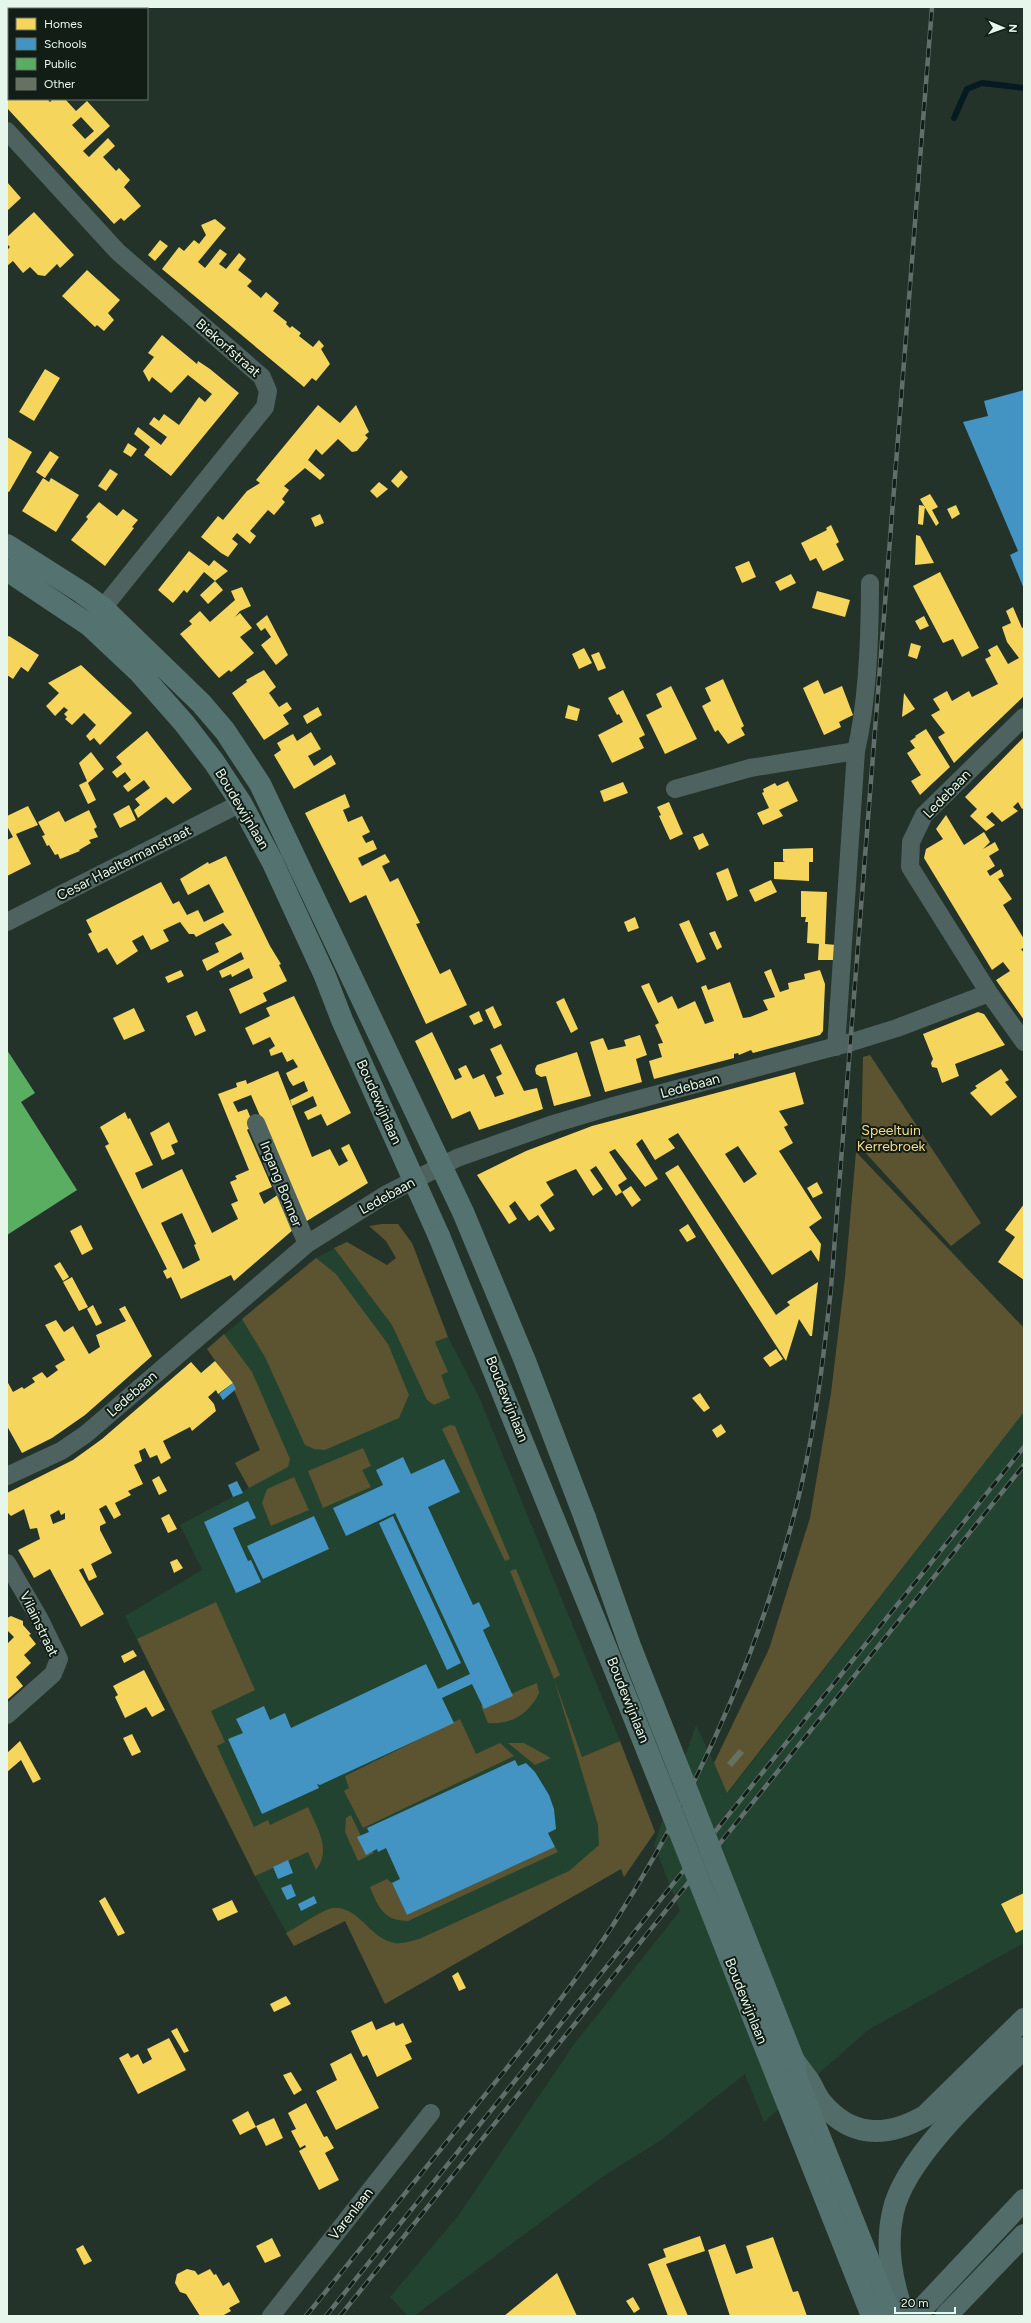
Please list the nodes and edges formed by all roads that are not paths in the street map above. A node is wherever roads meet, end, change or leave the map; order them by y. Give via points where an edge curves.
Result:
1 (7, 131) edge
2 (7, 545) edge
3 (7, 570) edge
4 (870, 583) dead end
5 (103, 608) junction
6 (89, 625) junction
7 (1024, 718) edge
8 (856, 751) junction
9 (675, 789) dead end
10 (241, 803) junction
11 (7, 922) edge
12 (989, 993) junction
13 (1024, 1042) edge
14 (836, 1047) junction
15 (256, 1123) dead end
16 (442, 1166) junction
17 (414, 1180) junction
18 (307, 1244) junction
19 (7, 1476) edge
20 (7, 1562) edge
21 (7, 1715) edge
22 (1024, 2019) edge
23 (1024, 2048) edge
24 (794, 2061) junction
25 (431, 2113) dead end
26 (1024, 2200) edge
27 (1020, 2246) edge
28 (271, 2316) edge
29 (872, 2316) edge
30 (891, 2316) edge
31 (904, 2316) edge
32 (916, 2316) edge
33 (946, 2316) edge

1 - 5 street, Biekorfstraat via 118,252 262,377 268,391 265,407
2 - 5 main road, Boudewijnlaan
3 - 6 main road, Boudewijnlaan
4 - 8 street via 870,624 861,731
5 - 6 street, Biekorfstraat
5 - 16 main road, Boudewijnlaan via 201,703 248,764 260,784
6 - 10 main road, Boudewijnlaan via 139,672 184,723
7 - 12 street, Ledebaan via 924,815 910,842 910,867
8 - 9 street via 750,768
8 - 14 street
10 - 11 street, Cesar Haeltermanstraat
10 - 17 main road, Boudewijnlaan via 272,861 326,976 342,1020
12 - 13 street
12 - 14 street, Ledebaan via 897,1028
14 - 16 street, Ledebaan via 553,1124 461,1156
15 - 18 street, Ingang Bonner
16 - 17 street, Ledebaan
16 - 24 main road, Boudewijnlaan, bridge via 525,1361 585,1518 630,1646
17 - 18 street, Ledebaan via 385,1195
17 - 29 main road, Boudewijnlaan, bridge via 630,1707
18 - 19 street, Ledebaan via 86,1434 61,1451
20 - 21 street, Vilainstraat via 59,1659 53,1674
22 - 24 main road, Boudewijnlaan via 925,2116 906,2127 883,2132 859,2129 839,2119 820,2101
23 - 31 main road via 924,2150 893,2210 889,2258 894,2288
24 - 30 main road, Boudewijnlaan via 797,2080
25 - 28 street, Varenlaan
26 - 32 main road
27 - 33 main road

